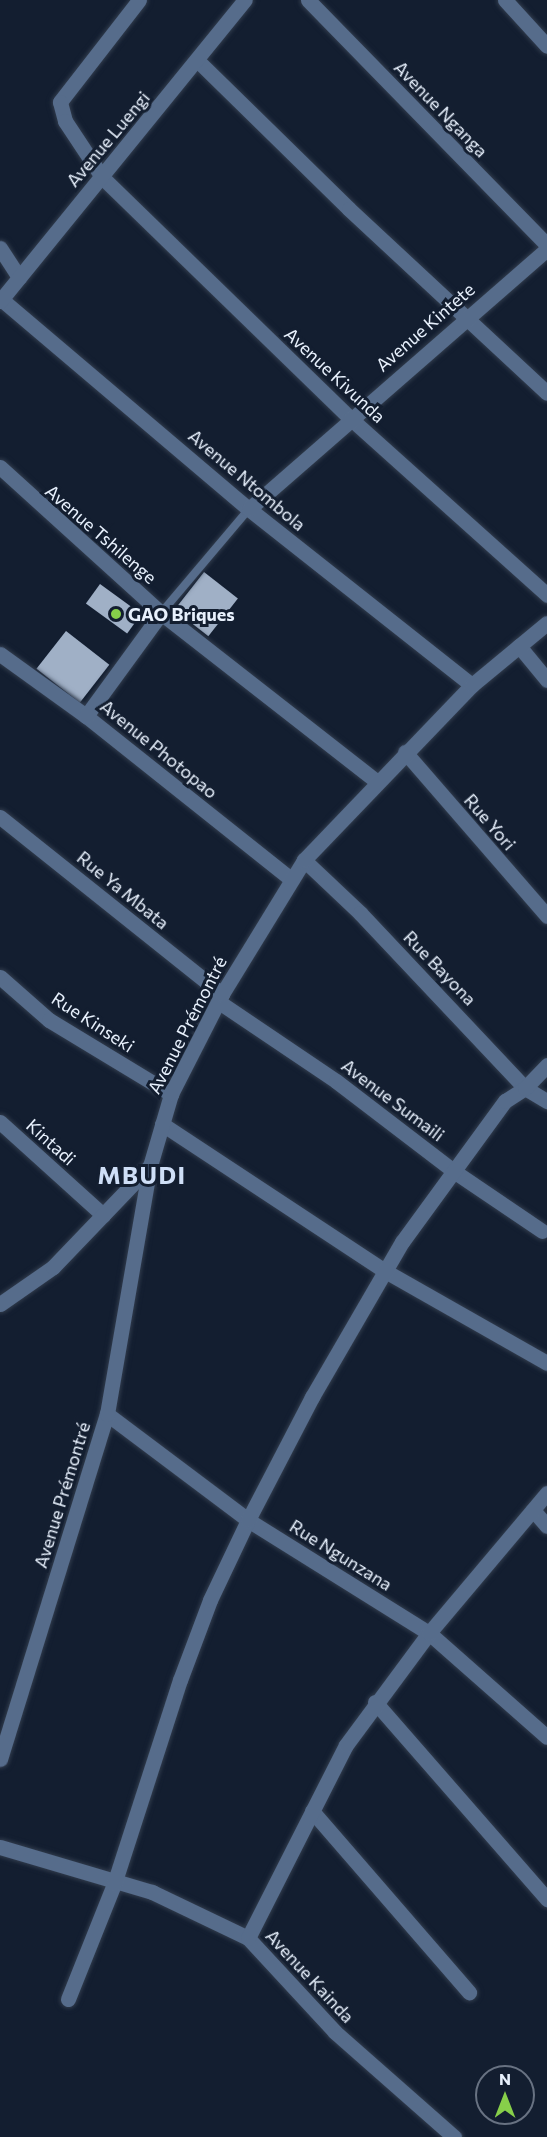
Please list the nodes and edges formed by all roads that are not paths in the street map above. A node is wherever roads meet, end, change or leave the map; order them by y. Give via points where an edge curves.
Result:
1 (139, 0) edge
2 (245, 0) edge
3 (308, 0) edge
4 (505, 0) edge
5 (547, 46) edge
6 (198, 61) junction
7 (102, 177) junction
8 (547, 247) edge
9 (0, 248) edge
10 (19, 277) junction
11 (1, 300) edge
12 (465, 317) junction
13 (547, 393) edge
14 (350, 418) junction
15 (0, 467) edge
16 (249, 509) junction
17 (547, 595) edge
18 (161, 614) junction
19 (547, 623) edge
20 (519, 646) junction
21 (0, 654) edge
22 (547, 680) edge
23 (472, 685) junction
24 (86, 716) junction
25 (405, 752) junction
26 (377, 782) junction
27 (0, 817) edge
28 (304, 860) junction
29 (291, 879) junction
30 (547, 916) edge
31 (0, 977) edge
32 (220, 998) junction
33 (547, 1065) edge
34 (525, 1088) junction
35 (171, 1094) junction
36 (547, 1101) edge
37 (0, 1122) edge
38 (162, 1124) junction
39 (150, 1166) junction
40 (455, 1172) junction
41 (103, 1215) junction
42 (542, 1231) dead end
43 (385, 1270) junction
44 (0, 1304) edge
45 (547, 1363) edge
46 (107, 1414) junction
47 (547, 1493) edge
48 (532, 1510) junction
49 (248, 1520) junction
50 (547, 1526) edge
51 (429, 1633) junction
52 (375, 1702) junction
53 (547, 1737) edge
54 (0, 1759) edge
55 (312, 1810) junction
56 (0, 1847) edge
57 (114, 1884) junction
58 (547, 1899) edge
59 (248, 1938) junction
60 (469, 1992) dead end
61 (68, 1999) dead end
62 (454, 2137) edge

1 - 7 street, Avenue Kivunda via 60,102 66,121
2 - 6 street, Avenue Luengi
3 - 8 street, Avenue Nganga
4 - 5 street
6 - 7 street, Avenue Luengi
6 - 12 street
7 - 10 street, Avenue Luengi
7 - 14 street, Avenue Kivunda
8 - 12 street, Avenue Kintete
9 - 10 street
10 - 11 street, Avenue Luengi
11 - 16 street, Avenue Ntombola
12 - 13 street
12 - 14 street, Avenue Kintete
14 - 16 street, Avenue Kintete
14 - 17 street, Avenue Kivunda
15 - 18 street, Avenue Tshilenge via 45,512 100,554
16 - 18 lane
16 - 23 street, Avenue Ntombola
18 - 24 street
18 - 26 street, Avenue Tshilenge
19 - 20 street, Avenue Prémontré
20 - 22 street
20 - 23 street, Avenue Prémontré
21 - 24 street, Avenue Photopao
23 - 25 street, Avenue Prémontré
24 - 29 street, Avenue Photopao
25 - 26 street, Avenue Prémontré
25 - 30 street, Rue Yori
26 - 28 street, Avenue Prémontré
27 - 32 street, Rue Ya Mbata
28 - 29 street, Avenue Prémontré
28 - 34 street, Rue Bayona
29 - 32 street, Avenue Prémontré
31 - 35 street, Rue Kinseki via 49,1020
32 - 35 street, Avenue Prémontré
32 - 40 street, Avenue Sumaili via 394,1122
33 - 34 street
34 - 36 street, Rue Bayona
34 - 40 street via 505,1101
35 - 38 street, Avenue Prémontré
37 - 41 street, Kintadi
38 - 39 street, Avenue Prémontré
38 - 43 street
39 - 41 street
39 - 46 street, Avenue Prémontré
40 - 42 street, Avenue Sumaili
40 - 43 street via 419,1216
41 - 44 street via 53,1267
43 - 45 street
43 - 49 street
46 - 49 street, Rue Ngunzana
46 - 54 street, Avenue Prémontré
47 - 48 street
48 - 50 street
48 - 51 street
49 - 51 street, Rue Ngunzana
49 - 57 street via 210,1600 180,1680
51 - 52 street
51 - 53 street, Rue Ngunzana
52 - 55 street via 346,1745
52 - 58 street
55 - 59 street
55 - 60 street
56 - 57 street, Avenue Kainda
57 - 59 street, Avenue Kainda via 183,1904
57 - 61 street
59 - 62 street, Avenue Kainda via 335,2032

